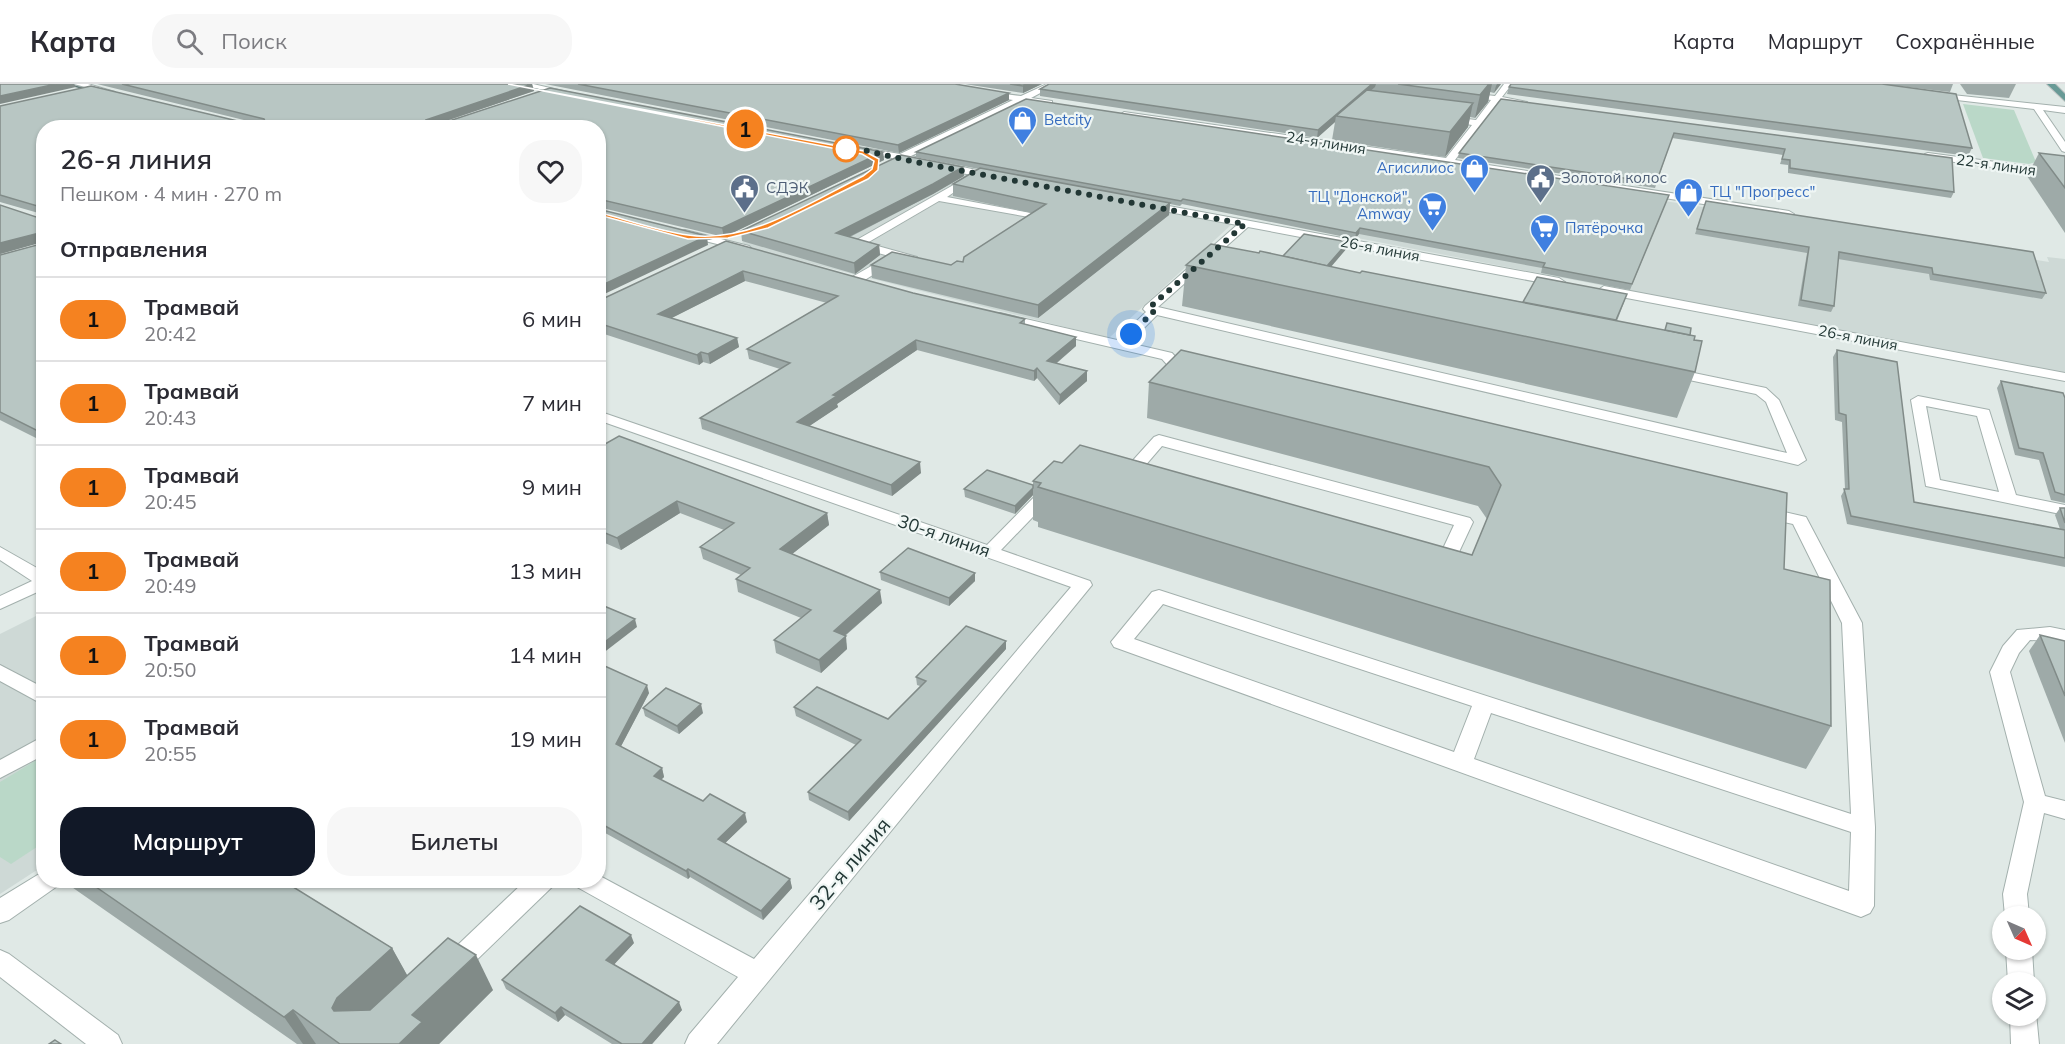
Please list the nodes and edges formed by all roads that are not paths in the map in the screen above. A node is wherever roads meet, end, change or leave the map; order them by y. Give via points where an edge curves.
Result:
1 (112, 84) edge
2 (520, 84) edge
3 (572, 84) edge
4 (1053, 84) edge
5 (1508, 84) edge
6 (2051, 84) edge
7 (78, 88) edge
8 (95, 88) junction
9 (552, 90) junction
10 (978, 92) edge
11 (1450, 92) edge
12 (117, 93) edge
13 (1921, 94) edge
14 (532, 96) edge
15 (585, 96) edge
16 (1497, 98) junction
17 (1023, 99) junction
18 (2065, 99) edge
19 (1533, 103) edge
20 (1056, 104) edge
21 (2037, 107) junction
22 (1476, 110) edge
23 (2065, 110) edge
24 (1487, 111) junction
25 (1111, 113) edge
26 (1431, 116) edge
27 (1479, 123) junction
28 (850, 147) edge
29 (2065, 148) edge
30 (1923, 155) edge
31 (900, 158) junction
32 (1449, 161) junction
33 (883, 166) edge
34 (979, 174) junction
35 (2065, 174) edge
36 (1013, 181) edge
37 (937, 198) junction
38 (1129, 202) edge
39 (1789, 214) edge
40 (1036, 217) edge
41 (1245, 224) junction
42 (676, 230) edge
43 (743, 235) edge
44 (726, 243) junction
45 (759, 252) edge
46 (705, 254) edge
47 (897, 255) junction
48 (930, 263) edge
49 (1190, 272) junction
50 (1213, 277) edge
51 (1573, 285) edge
52 (877, 286) edge
53 (1596, 289) edge
54 (1154, 311) junction
55 (985, 314) edge
56 (1119, 346) junction
57 (1656, 369) edge
58 (1210, 374) edge
59 (2065, 377) edge
60 (606, 418) edge
61 (1112, 465) edge
62 (1131, 471) junction
63 (1154, 477) edge
64 (1059, 480) edge
65 (2009, 498) junction
66 (1742, 507) edge
67 (2065, 510) edge
68 (0, 552) edge
69 (990, 552) junction
70 (1424, 556) edge
71 (36, 576) edge
72 (36, 585) edge
73 (0, 603) edge
74 (2065, 636) edge
75 (0, 672) edge
76 (36, 694) edge
77 (1484, 703) junction
78 (36, 749) edge
79 (944, 754) joint
80 (1461, 763) junction
81 (0, 770) edge
82 (2035, 802) junction
83 (2065, 810) edge
84 (1863, 827) junction
85 (36, 887) edge
86 (535, 888) edge
87 (600, 888) edge
88 (2016, 906) edge
89 (0, 912) edge
90 (0, 962) edge
91 (756, 974) junction
92 (431, 987) edge
93 (2024, 1026) edge
94 (108, 1044) edge
95 (699, 1044) edge
96 (2025, 1044) edge

1 - 8 street
2 - 9 street
3 - 9 street
4 - 17 street
5 - 16 street
6 - 18 main road
7 - 8 street
8 - 12 street
9 - 14 street
9 - 15 street
10 - 17 street
11 - 16 street
13 - 21 street
16 - 19 street
16 - 24 street
17 - 20 street
17 - 31 street
21 - 23 street
21 - 29 street
22 - 24 street
24 - 27 street
25 - 32 street, 24-я линия via 1325,138
26 - 27 street
27 - 32 street
28 - 31 street
30 - 35 street, 22-я линия
31 - 33 street
31 - 34 street
32 - 39 street, 24-я линия
34 - 36 street
34 - 37 street
37 - 40 street
37 - 47 street via 857,244
38 - 41 street, 26-я линия
41 - 49 street
41 - 51 street, 26-я линия
42 - 44 street
43 - 44 street
44 - 45 street
44 - 46 street
47 - 48 street
47 - 52 street via 851,278
49 - 50 street
49 - 54 street via 1150,307
53 - 59 street, 26-я линия
54 - 56 street
54 - 57 street via 1797,460 1772,400 1761,391
55 - 56 street
56 - 58 street via 1167,356 1176,366
60 - 69 street, 30-я линия
61 - 62 street
62 - 63 street
62 - 70 street via 1159,440 1464,522 1446,562
64 - 69 street
65 - 65 street via 1932,483 1918,400 1984,413
65 - 67 street
66 - 84 street via 1800,521 1852,623
68 - 71 street
69 - 79 street, 30-я линия via 1083,585
72 - 73 street
74 - 82 street via 2024,634 2000,672
75 - 76 street
77 - 80 street
77 - 80 street via 1159,596 1121,642
77 - 84 street
78 - 81 street
79 - 91 street, 32-я линия
80 - 84 street via 1861,906
82 - 83 street
82 - 88 street via 2015,894
85 - 89 street
86 - 92 street
87 - 91 street
90 - 94 street
91 - 95 street, 32-я линия
93 - 96 street

